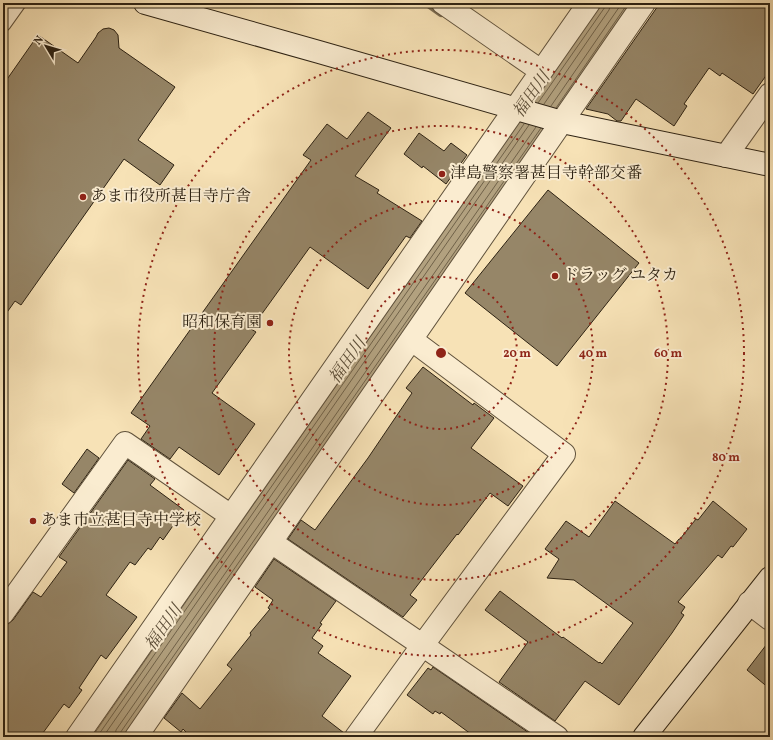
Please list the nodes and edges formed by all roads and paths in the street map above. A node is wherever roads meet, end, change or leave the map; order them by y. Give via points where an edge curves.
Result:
1 (18, 3) edge
2 (145, 3) edge
3 (444, 3) edge
4 (589, 3) edge
5 (644, 3) edge
6 (3, 24) edge
7 (541, 71) junction
8 (770, 94) edge
9 (520, 110) junction
10 (562, 122) junction
11 (726, 156) junction
12 (770, 165) edge
13 (412, 340) junction
14 (232, 516) junction
15 (271, 542) junction
16 (770, 578) edge
17 (749, 603) junction
18 (3, 613) edge
19 (770, 619) edge
20 (422, 646) junction
21 (77, 737) edge
22 (136, 737) edge
23 (356, 737) edge
24 (557, 737) edge
25 (644, 737) edge

1 - 6 lane
2 - 9 street
3 - 7 street
4 - 7 street
5 - 10 street
7 - 9 street
8 - 11 street
9 - 10 street
9 - 14 street
10 - 11 street
10 - 13 street
11 - 12 street
13 - 15 street
13 - 20 street via 564,454
14 - 18 street via 125,443
14 - 21 street
15 - 20 street
15 - 22 street
16 - 17 street
17 - 19 street
17 - 25 street
20 - 23 street
20 - 24 street

